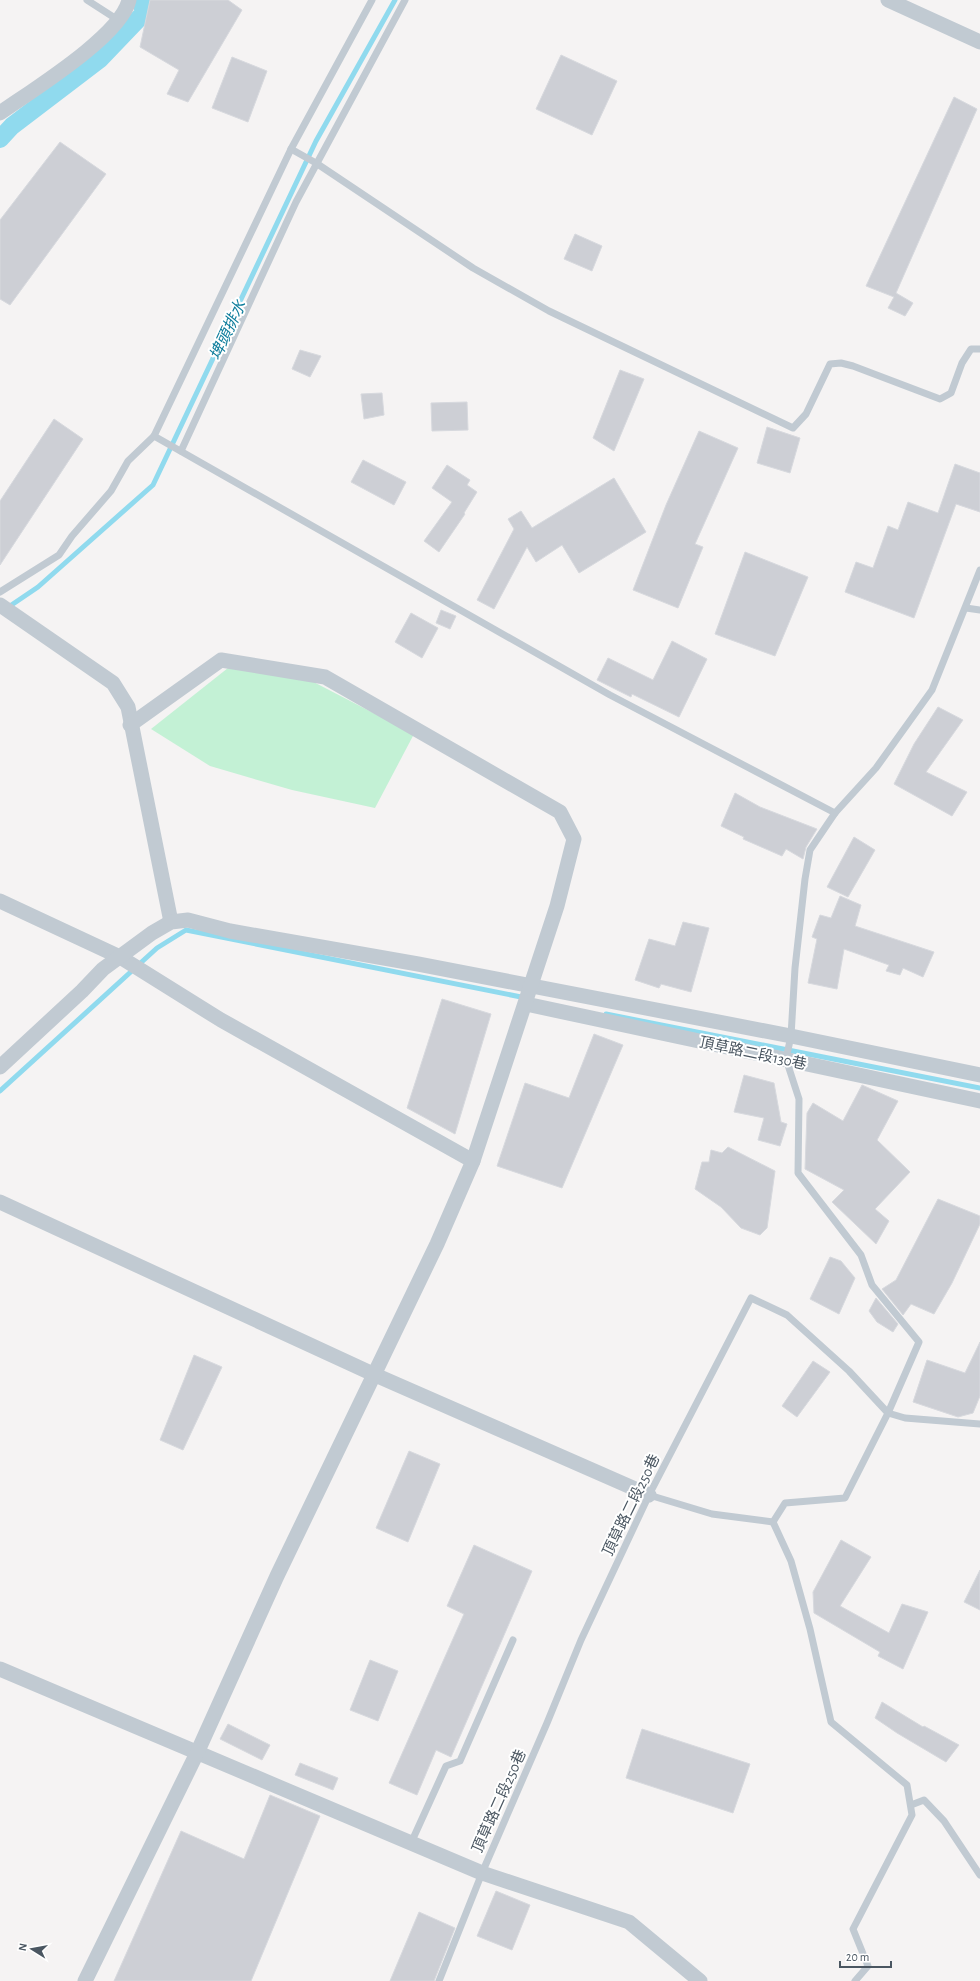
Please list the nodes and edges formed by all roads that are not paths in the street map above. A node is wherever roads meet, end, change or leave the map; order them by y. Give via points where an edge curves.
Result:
1 (87, 0) edge
2 (128, 0) edge
3 (372, 0) edge
4 (405, 0) edge
5 (888, 0) edge
6 (118, 20) junction
7 (980, 42) edge
8 (0, 113) edge
9 (291, 149) junction
10 (316, 163) junction
11 (980, 349) edge
12 (154, 436) junction
13 (181, 451) junction
14 (980, 570) edge
15 (0, 592) edge
16 (0, 605) edge
17 (966, 608) junction
18 (980, 610) edge
19 (130, 724) junction
20 (836, 813) junction
21 (0, 901) edge
22 (171, 922) junction
23 (120, 958) junction
24 (528, 996) junction
25 (791, 1036) junction
26 (786, 1059) junction
27 (0, 1067) edge
28 (980, 1075) edge
29 (980, 1101) edge
30 (473, 1161) junction
31 (0, 1202) edge
32 (373, 1374) junction
33 (888, 1413) junction
34 (980, 1423) edge
35 (649, 1495) junction
36 (773, 1522) junction
37 (513, 1640) dead end
38 (0, 1669) edge
39 (197, 1753) junction
40 (910, 1805) junction
41 (412, 1843) junction
42 (482, 1873) junction
43 (980, 1875) edge
44 (84, 1981) edge
45 (439, 1981) edge
46 (700, 1981) edge
47 (855, 1981) edge

1 - 6 lane
2 - 6 street
3 - 9 lane
4 - 10 lane
5 - 7 street
6 - 8 street via 96,44
9 - 10 lane
9 - 12 lane
10 - 11 lane via 473,268 548,311 793,428 806,414 830,364 853,366 940,399 951,393 962,363 971,349
10 - 13 lane
12 - 13 lane
12 - 15 lane via 128,461 111,491 59,555
13 - 20 lane via 610,695
14 - 17 lane
16 - 19 street via 113,683 128,708
17 - 18 lane
17 - 20 lane via 932,690 876,768
19 - 22 street
19 - 24 street via 221,660 325,677 560,812 574,839 557,906
20 - 25 lane via 810,850 795,968
21 - 23 street
22 - 23 street via 152,932
22 - 24 street via 188,920 230,931 418,964
23 - 27 street via 103,969 82,992
23 - 30 street via 221,1020
24 - 25 street
24 - 26 street, 頂草路二段130巷
24 - 30 street
25 - 26 lane
25 - 28 street
26 - 29 street, 頂草路二段130巷
26 - 33 lane via 799,1099 798,1173 861,1255 872,1285 919,1342
30 - 32 street via 437,1244
31 - 32 street
32 - 35 street
32 - 39 street
33 - 34 lane via 905,1418
33 - 35 lane, 頂草路二段250巷 via 849,1371 787,1315 751,1298
33 - 36 lane via 845,1498 785,1503
35 - 36 lane via 712,1514
35 - 42 lane, 頂草路二段250巷 via 581,1640
36 - 40 lane via 791,1561 810,1629 831,1722 907,1785
37 - 41 lane via 460,1761 446,1766
38 - 39 street
39 - 41 street
39 - 44 street
40 - 43 lane via 924,1800 944,1822
40 - 47 lane via 912,1815 853,1929 868,1966
41 - 42 street
42 - 45 lane, 頂草路二段250巷
42 - 46 street via 629,1922

